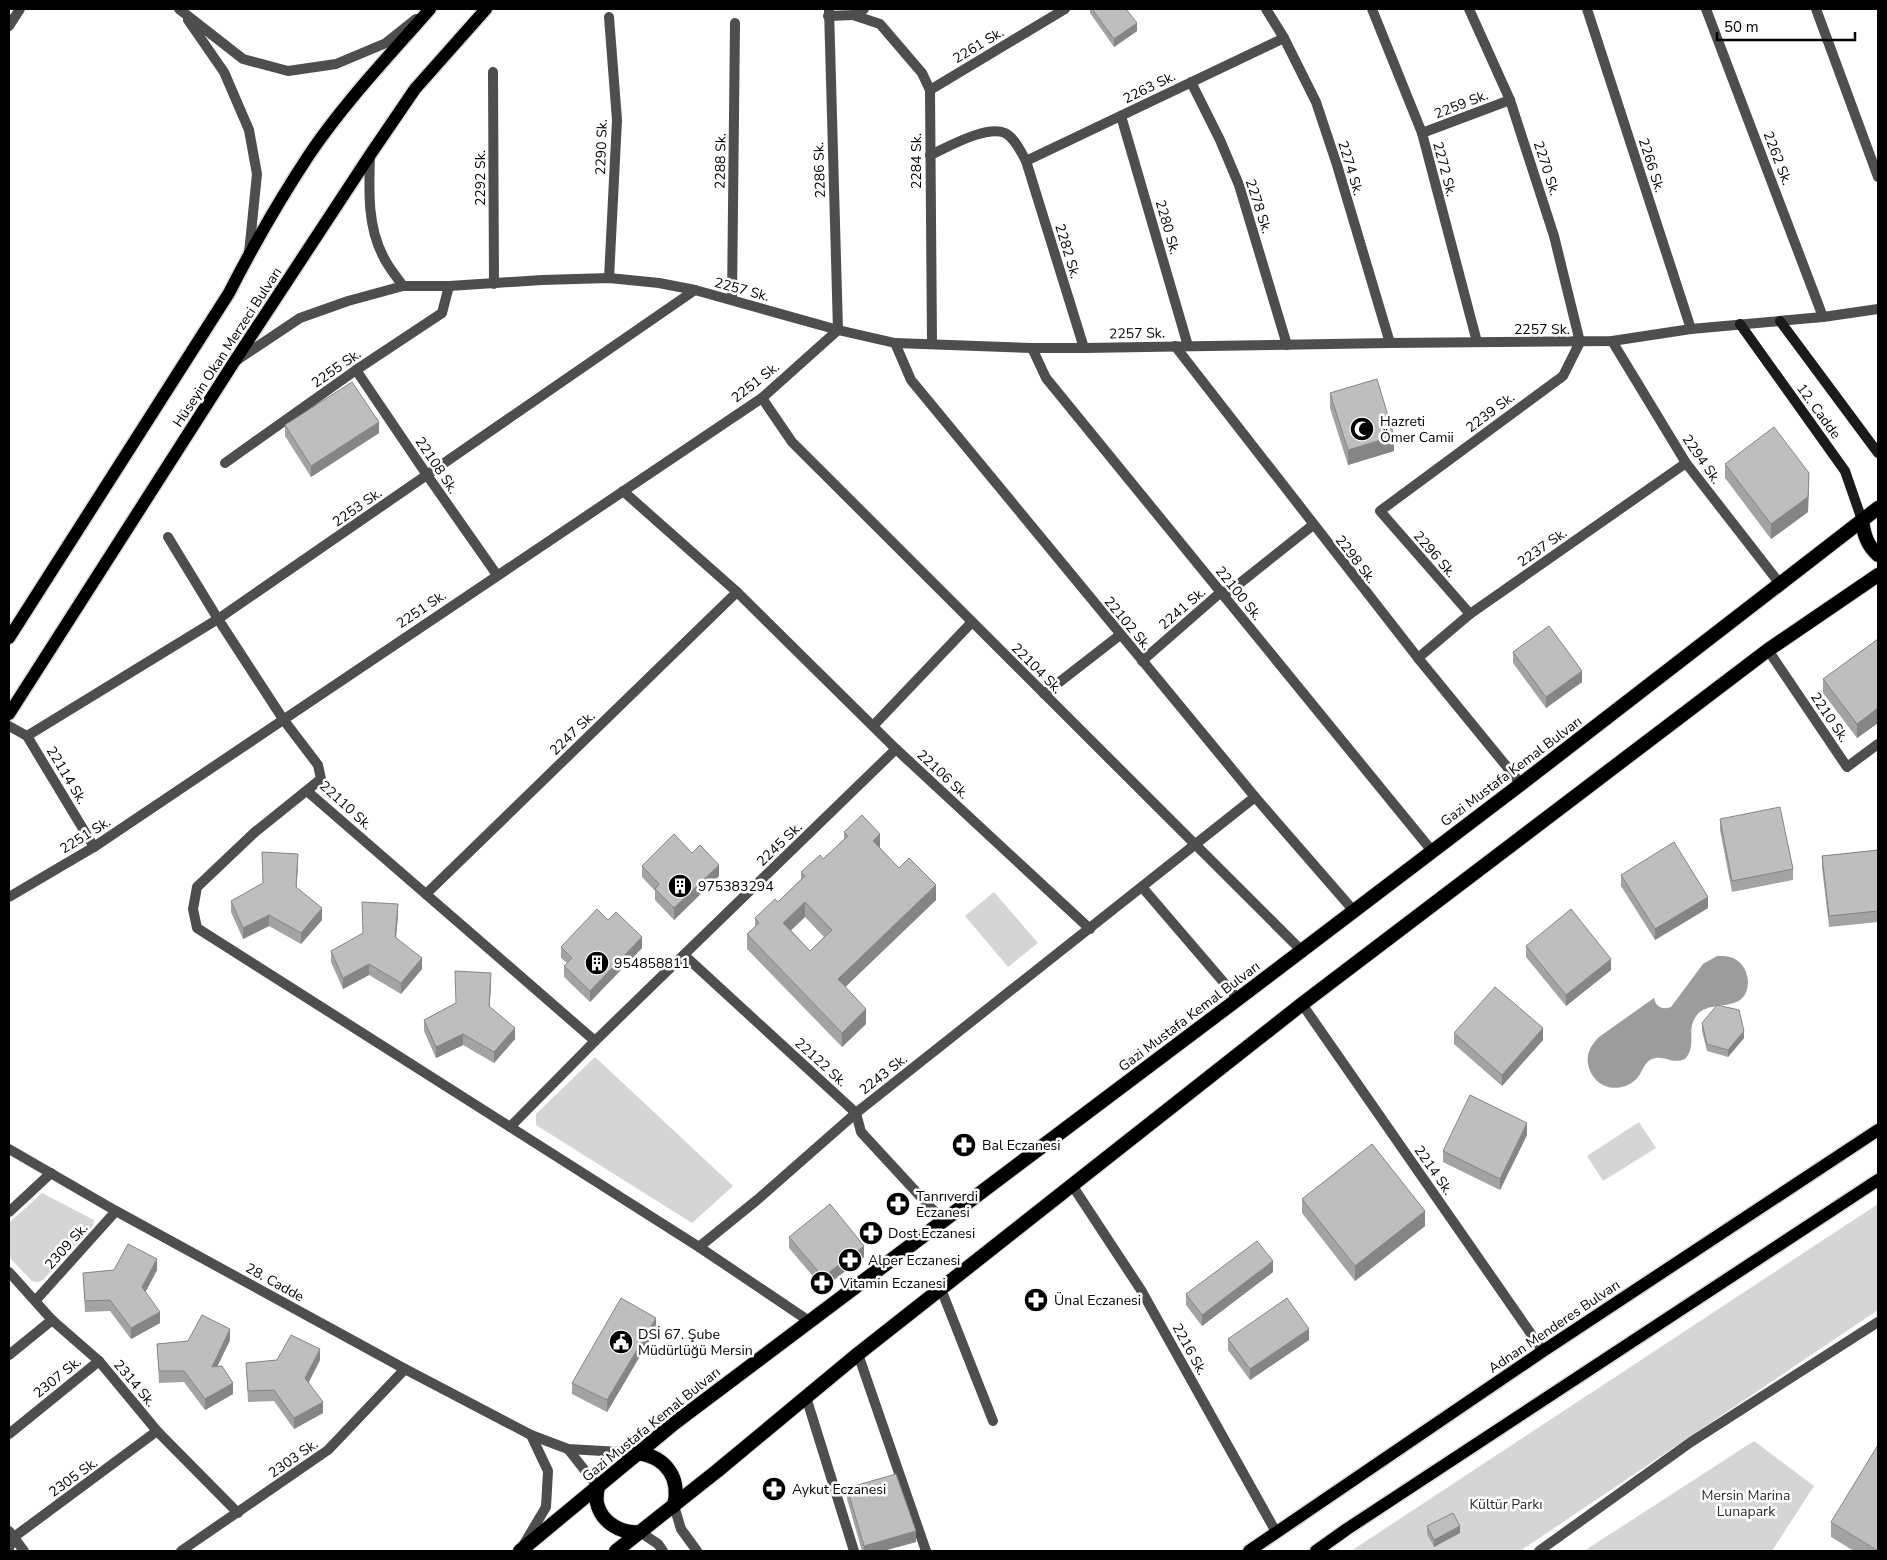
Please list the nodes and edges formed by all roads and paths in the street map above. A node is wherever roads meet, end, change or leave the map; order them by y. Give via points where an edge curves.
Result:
1 (20, 9) edge
2 (429, 9) edge
3 (486, 9) edge
4 (864, 9) edge
5 (1065, 9) edge
6 (1266, 9) edge
7 (1372, 9) edge
8 (1469, 9) edge
9 (1587, 9) edge
10 (1706, 9) edge
11 (1816, 9) edge
12 (180, 10) edge
13 (829, 12) edge
14 (854, 15) junction
15 (609, 17) dead end
16 (735, 23) dead end
17 (9, 26) edge
18 (1284, 38) junction
19 (494, 72) dead end
20 (1191, 82) junction
21 (930, 90) junction
22 (1510, 100) junction
23 (1121, 116) junction
24 (1422, 133) junction
25 (370, 155) junction
26 (930, 155) junction
27 (1026, 161) junction
28 (1878, 177) edge
29 (249, 253) junction
30 (609, 278) junction
31 (494, 284) junction
32 (403, 286) junction
33 (449, 286) junction
34 (696, 290) junction
35 (732, 300) junction
36 (1878, 309) edge
37 (1823, 317) junction
38 (1780, 321) junction
39 (1740, 324) junction
40 (1691, 329) junction
41 (838, 330) junction
42 (1612, 341) junction
43 (1477, 342) junction
44 (1580, 342) junction
45 (895, 343) junction
46 (1390, 343) junction
47 (932, 344) junction
48 (1287, 345) junction
49 (1175, 346) junction
50 (1188, 346) junction
51 (1032, 348) junction
52 (1084, 348) junction
53 (234, 362) junction
54 (356, 370) junction
55 (762, 398) junction
56 (1878, 453) edge
57 (225, 463) dead end
58 (1686, 463) junction
59 (427, 476) junction
60 (623, 491) junction
61 (1878, 508) edge
62 (1380, 511) joint
63 (1862, 520) junction
64 (1313, 525) junction
65 (168, 536) dead end
66 (1878, 555) edge
67 (497, 575) junction
68 (1878, 575) edge
69 (1780, 584) junction
70 (737, 592) junction
71 (1221, 592) junction
72 (1470, 614) junction
73 (218, 619) junction
74 (972, 622) junction
75 (1120, 635) junction
76 (9, 638) edge
77 (1768, 650) junction
78 (1418, 658) junction
79 (1142, 661) junction
80 (1044, 694) junction
81 (9, 714) edge
82 (283, 719) junction
83 (9, 726) edge
84 (873, 726) junction
85 (27, 736) junction
86 (1878, 744) edge
87 (896, 749) junction
88 (1521, 784) junction
89 (307, 791) junction
90 (1255, 797) junction
91 (1195, 844) junction
92 (94, 846) junction
93 (1432, 851) junction
94 (1142, 887) junction
95 (426, 894) junction
96 (9, 897) edge
97 (1354, 911) junction
98 (1090, 929) junction
99 (1301, 950) junction
100 (684, 955) junction
101 (1238, 999) junction
102 (1302, 1004) junction
103 (595, 1041) junction
104 (856, 1112) junction
105 (510, 1127) junction
106 (1878, 1130) edge
107 (9, 1149) edge
108 (52, 1173) junction
109 (1878, 1180) edge
110 (1072, 1185) junction
111 (116, 1211) junction
112 (9, 1212) edge
113 (944, 1222) junction
114 (699, 1247) junction
115 (9, 1272) edge
116 (941, 1289) junction
117 (36, 1300) junction
118 (52, 1320) junction
119 (809, 1322) junction
120 (1878, 1322) edge
121 (1543, 1351) junction
122 (858, 1354) junction
123 (9, 1355) edge
124 (99, 1361) junction
125 (405, 1369) junction
126 (806, 1397) junction
127 (993, 1421) dead end
128 (157, 1431) junction
129 (9, 1434) edge
130 (531, 1435) junction
131 (568, 1449) junction
132 (638, 1453) junction
133 (598, 1487) junction
134 (674, 1506) junction
135 (238, 1513) junction
136 (640, 1532) junction
137 (1276, 1532) junction
138 (11, 1534) edge
139 (9, 1548) edge
140 (24, 1551) edge
141 (181, 1551) edge
142 (520, 1551) edge
143 (616, 1551) edge
144 (663, 1551) edge
145 (697, 1551) edge
146 (854, 1551) edge
147 (926, 1551) edge
148 (1250, 1551) edge
149 (1316, 1551) edge
150 (1539, 1551) edge

1 - 17 street
2 - 12 street via 386,43 336,64 288,71 243,59
2 - 29 main road, Hüseyin Okan Merzeci Bulvarı via 309,155
3 - 25 main road, Hüseyin Okan Merzeci Bulvarı via 415,89
4 - 14 street
5 - 21 street, 2261 Sk.
6 - 18 street, 2274 Sk.
7 - 24 street, 2272 Sk.
8 - 22 street, 2270 Sk.
9 - 40 street, 2266 Sk.
10 - 37 street, 2262 Sk.
11 - 28 street
12 - 29 street via 224,72 248,130 257,174
13 - 14 street
13 - 41 street, 2286 Sk.
14 - 21 street, 2284 Sk. via 880,24 922,73
15 - 30 street, 2290 Sk. via 617,120
16 - 35 street, 2288 Sk.
18 - 20 street, 2263 Sk.
18 - 46 street, 2274 Sk. via 1316,102
19 - 31 street, 2292 Sk.
20 - 23 street, 2263 Sk.
20 - 48 street, 2278 Sk. via 1239,185
21 - 26 street, 2284 Sk.
22 - 24 street, 2259 Sk.
22 - 44 street, 2270 Sk. via 1554,236
23 - 27 street, 2263 Sk.
23 - 50 street, 2280 Sk.
24 - 43 street, 2272 Sk.
25 - 32 street via 368,199 374,230 383,256
25 - 53 main road, Hüseyin Okan Merzeci Bulvarı
26 - 27 street, 2282 Sk. via 986,131 1004,133 1016,144
26 - 47 street, 2284 Sk.
27 - 52 street, 2282 Sk.
29 - 76 main road, Hüseyin Okan Merzeci Bulvarı via 229,292
30 - 31 street, 2257 Sk.
30 - 34 street, 2257 Sk.
31 - 33 street, 2257 Sk.
32 - 33 street, 2257 Sk.
32 - 53 street, 2257 Sk. via 300,318
33 - 54 street, 2255 Sk. via 442,313
34 - 35 street, 2257 Sk.
34 - 59 street, 2253 Sk.
35 - 41 street, 2257 Sk.
36 - 37 street, 2257 Sk.
37 - 38 street, 2257 Sk.
38 - 39 street, 2257 Sk.
38 - 56 main road, 12. Cadde
39 - 40 street, 2257 Sk.
39 - 63 main road, 12. Cadde via 1845,471
40 - 42 street, 2257 Sk.
41 - 45 street, 2257 Sk.
41 - 55 street, 2251 Sk.
42 - 44 street, 2257 Sk.
42 - 58 street, 2294 Sk.
43 - 44 street, 2257 Sk.
43 - 46 street, 2257 Sk.
44 - 62 street, 2239 Sk. via 1563,376
45 - 47 street, 2257 Sk.
45 - 75 street, 22102 Sk. via 911,380
46 - 48 street, 2257 Sk.
47 - 51 street, 2257 Sk.
48 - 50 street, 2257 Sk.
49 - 50 street, 2257 Sk.
49 - 52 street, 2257 Sk.
49 - 64 street, 2298 Sk.
51 - 52 street, 2257 Sk.
51 - 71 street, 22100 Sk. via 1046,378
53 - 81 main road, Hüseyin Okan Merzeci Bulvarı
54 - 57 street, 2255 Sk.
54 - 59 street, 22108 Sk.
55 - 60 street, 2251 Sk.
55 - 74 street, 22104 Sk. via 792,442
58 - 69 street, 2294 Sk.
58 - 72 street, 2237 Sk.
59 - 67 street, 22108 Sk.
59 - 73 street, 2253 Sk.
60 - 67 street, 2251 Sk.
60 - 70 street, 22106 Sk.
61 - 63 highway, Gazi Mustafa Kemal Bulvarı
62 - 72 street, 2296 Sk.
63 - 66 highway via 1867,542
63 - 69 highway, Gazi Mustafa Kemal Bulvarı
64 - 71 street, 2241 Sk. via 1230,591
64 - 78 street, 2298 Sk.
65 - 73 street, 22110 Sk.
67 - 82 street, 2251 Sk.
68 - 77 highway
69 - 88 highway, Gazi Mustafa Kemal Bulvarı
70 - 84 street, 22106 Sk.
70 - 95 street, 2247 Sk.
71 - 79 street, 2241 Sk.
71 - 93 street, 22100 Sk.
72 - 78 street, 2237 Sk.
73 - 82 street, 22110 Sk.
73 - 85 street, 2253 Sk.
74 - 80 street, 22104 Sk.
74 - 84 street
75 - 79 street, 22102 Sk.
75 - 80 street
77 - 86 street, 2210 Sk. via 1847,767
77 - 102 highway
78 - 88 street, 2298 Sk.
79 - 90 street, 22102 Sk.
80 - 91 street, 22104 Sk.
82 - 89 street, 22110 Sk. via 318,765 321,779
82 - 92 street, 2251 Sk.
83 - 85 street, 22114 Sk.
84 - 87 street, 22106 Sk.
85 - 92 street, 22114 Sk.
87 - 98 street, 22106 Sk.
87 - 100 street, 2245 Sk.
88 - 93 highway, Gazi Mustafa Kemal Bulvarı
89 - 95 street, 22110 Sk.
89 - 105 street via 255,832 197,888 193,909 197,928
90 - 91 street
90 - 97 street, 22102 Sk.
91 - 94 street
91 - 99 street, 22104 Sk.
92 - 96 street, 2251 Sk.
93 - 97 highway, Gazi Mustafa Kemal Bulvarı
94 - 98 street
94 - 101 street
95 - 103 street, 22110 Sk.
97 - 99 highway, Gazi Mustafa Kemal Bulvarı
98 - 104 street, 2243 Sk.
99 - 101 highway, Gazi Mustafa Kemal Bulvarı
100 - 103 street, 2245 Sk.
100 - 104 street, 22122 Sk.
101 - 113 highway, Gazi Mustafa Kemal Bulvarı
102 - 110 highway
102 - 121 street, 2214 Sk.
103 - 105 street, 2245 Sk.
104 - 113 street, 22122 Sk. via 861,1132
104 - 114 street, 2243 Sk.
105 - 114 street
106 - 121 main road, Adnan Menderes Bulvarı
107 - 108 street, 28. Cadde
108 - 111 street, 28. Cadde
108 - 112 street
109 - 149 main road
110 - 116 highway
110 - 137 street, 2216 Sk. via 1141,1290
111 - 117 street, 2309 Sk.
111 - 125 street, 28. Cadde
113 - 119 highway, Gazi Mustafa Kemal Bulvarı
114 - 119 street
115 - 117 street, 2314 Sk.
116 - 122 highway
116 - 127 street
117 - 118 street, 2314 Sk.
118 - 123 street
118 - 124 street, 2314 Sk.
119 - 132 highway, Gazi Mustafa Kemal Bulvarı
120 - 150 street via 1691,1442
121 - 137 main road, Adnan Menderes Bulvarı
122 - 126 highway
122 - 147 street
124 - 128 street, 2314 Sk.
124 - 129 street, 2307 Sk.
125 - 130 street, 28. Cadde
125 - 135 street, 2303 Sk. via 328,1450
126 - 134 highway
126 - 146 street
128 - 135 street, 2314 Sk.
128 - 138 street, 2305 Sk.
130 - 131 street, 28. Cadde
130 - 142 street via 548,1471 546,1508
131 - 132 street, 28. Cadde
131 - 133 street
132 - 133 highway, Gazi Mustafa Kemal Bulvarı
132 - 134 highway via 660,1460 668,1468 676,1488
133 - 136 highway via 596,1501 606,1520 624,1531
133 - 142 highway, Gazi Mustafa Kemal Bulvarı
134 - 136 highway
134 - 145 street via 681,1530
135 - 141 street, 2303 Sk.
136 - 143 highway
136 - 144 street
137 - 148 main road, Adnan Menderes Bulvarı
138 - 139 street, 2305 Sk.
138 - 140 street

